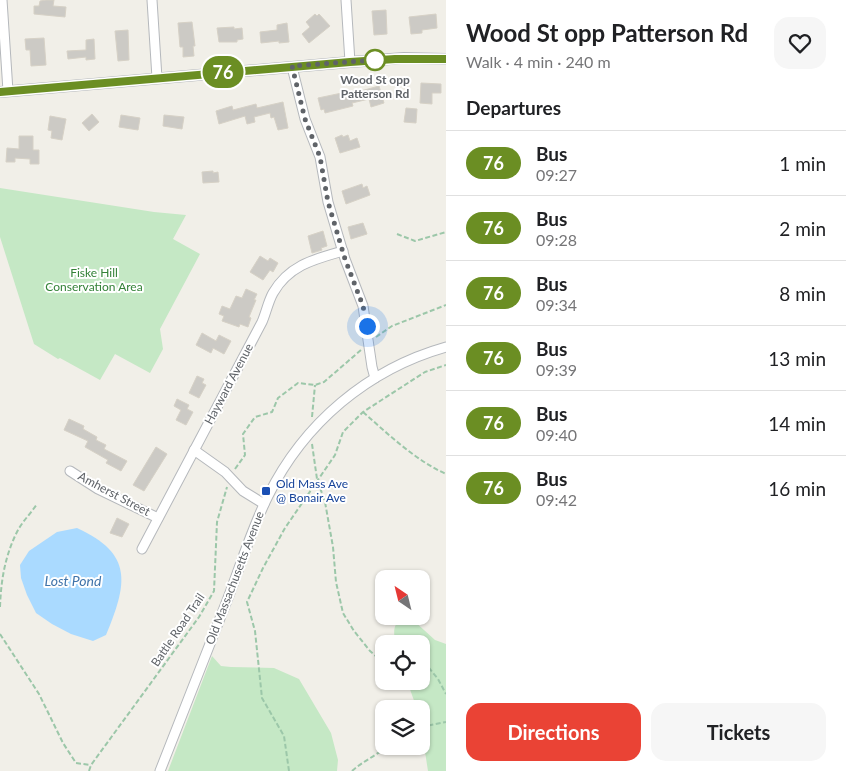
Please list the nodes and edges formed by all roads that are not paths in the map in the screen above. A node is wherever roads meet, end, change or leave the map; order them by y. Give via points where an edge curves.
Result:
1 (2, 0) edge
2 (152, 0) edge
3 (346, 0) edge
4 (446, 59) edge
5 (350, 62) junction
6 (292, 66) junction
7 (157, 78) junction
8 (4, 91) edge
9 (343, 251) junction
10 (446, 347) edge
11 (375, 378) junction
12 (194, 450) junction
13 (70, 471) dead end
14 (264, 504) junction
15 (158, 518) junction
16 (142, 549) dead end
17 (160, 771) edge

1 - 8 street
2 - 7 street
3 - 5 street
4 - 5 street
5 - 6 street
6 - 7 street
6 - 9 street via 305,119 320,157 327,198
7 - 8 street
9 - 11 street via 363,306
9 - 12 street, Hayward Avenue via 301,264 278,286
10 - 11 street, Old Massachusetts Avenue via 407,361
11 - 14 street, Old Massachusetts Avenue via 315,426 284,467
12 - 14 street via 225,472 243,491
12 - 15 street, Hayward Avenue
13 - 15 street, Amherst Street via 98,489
14 - 17 street, Old Massachusetts Avenue
15 - 16 street, Hayward Avenue

